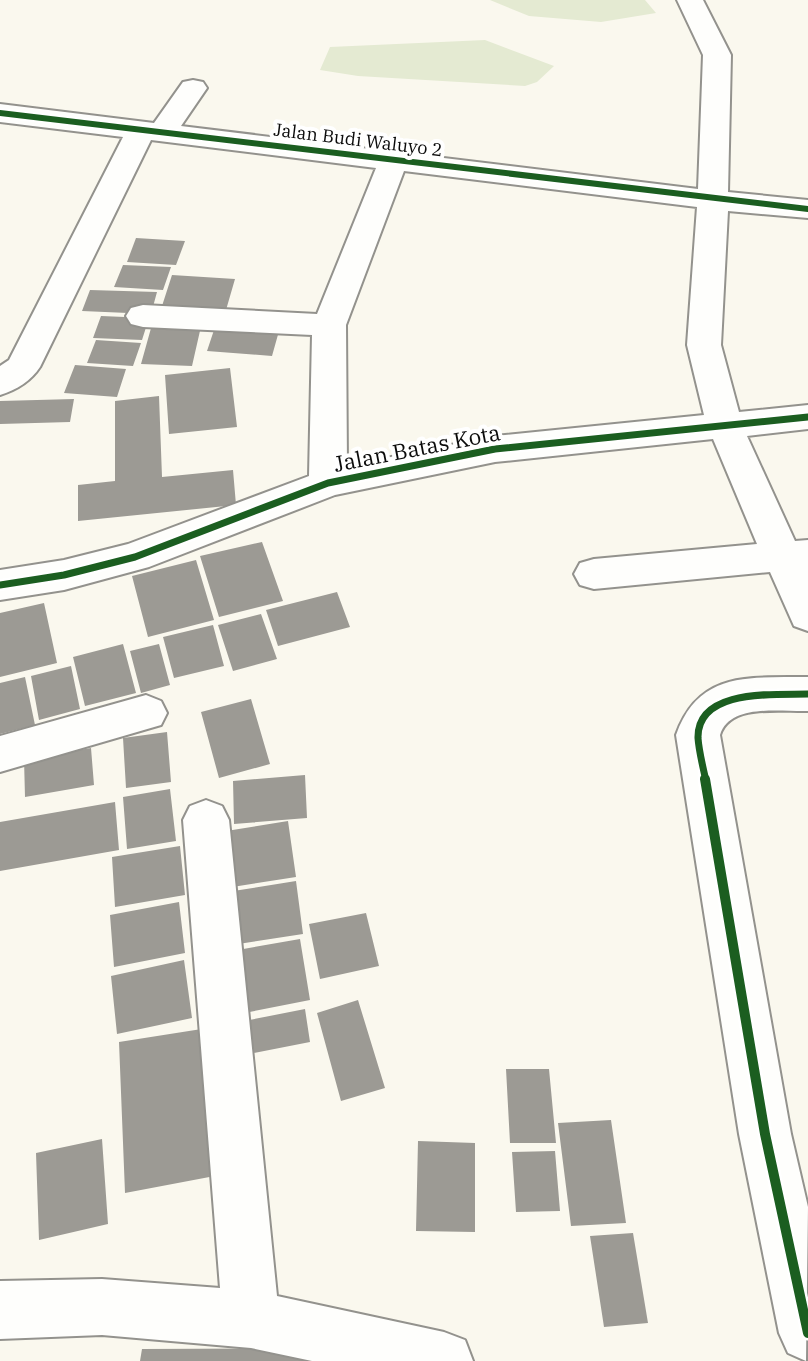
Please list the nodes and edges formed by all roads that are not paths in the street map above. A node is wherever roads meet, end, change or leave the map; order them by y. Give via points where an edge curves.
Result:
1 (690, 0) edge
2 (193, 88) dead end
3 (0, 113) edge
4 (151, 131) junction
5 (393, 161) junction
6 (713, 200) junction
7 (808, 209) edge
8 (143, 316) dead end
9 (329, 325) junction
10 (0, 383) edge
11 (808, 417) edge
12 (725, 426) junction
13 (328, 483) junction
14 (796, 555) edge
15 (594, 574) dead end
16 (0, 585) edge
17 (808, 615) edge
18 (808, 694) edge
19 (146, 713) dead end
20 (0, 754) edge
21 (206, 820) dead end
22 (0, 1310) edge
23 (251, 1319) junction
24 (808, 1333) edge
25 (444, 1361) edge

1 - 6 street via 717,55
2 - 4 street
3 - 4 street, Jalan Budi Waluyo 2
4 - 5 street, Jalan Budi Waluyo 2
4 - 10 street via 23,367
5 - 6 street, Jalan Budi Waluyo 2
5 - 9 street
6 - 7 street, Jalan Budi Waluyo 2
6 - 12 street via 704,345
8 - 9 street
9 - 13 street
11 - 12 street, Jalan Batas Kota
12 - 13 street, Jalan Batas Kota via 495,449
12 - 14 street
13 - 16 street, Jalan Batas Kota via 135,557
14 - 15 street
14 - 17 street
18 - 24 street via 727,699 708,709 698,735 765,1134
19 - 20 street
21 - 23 street
22 - 23 street via 102,1307
23 - 25 street

